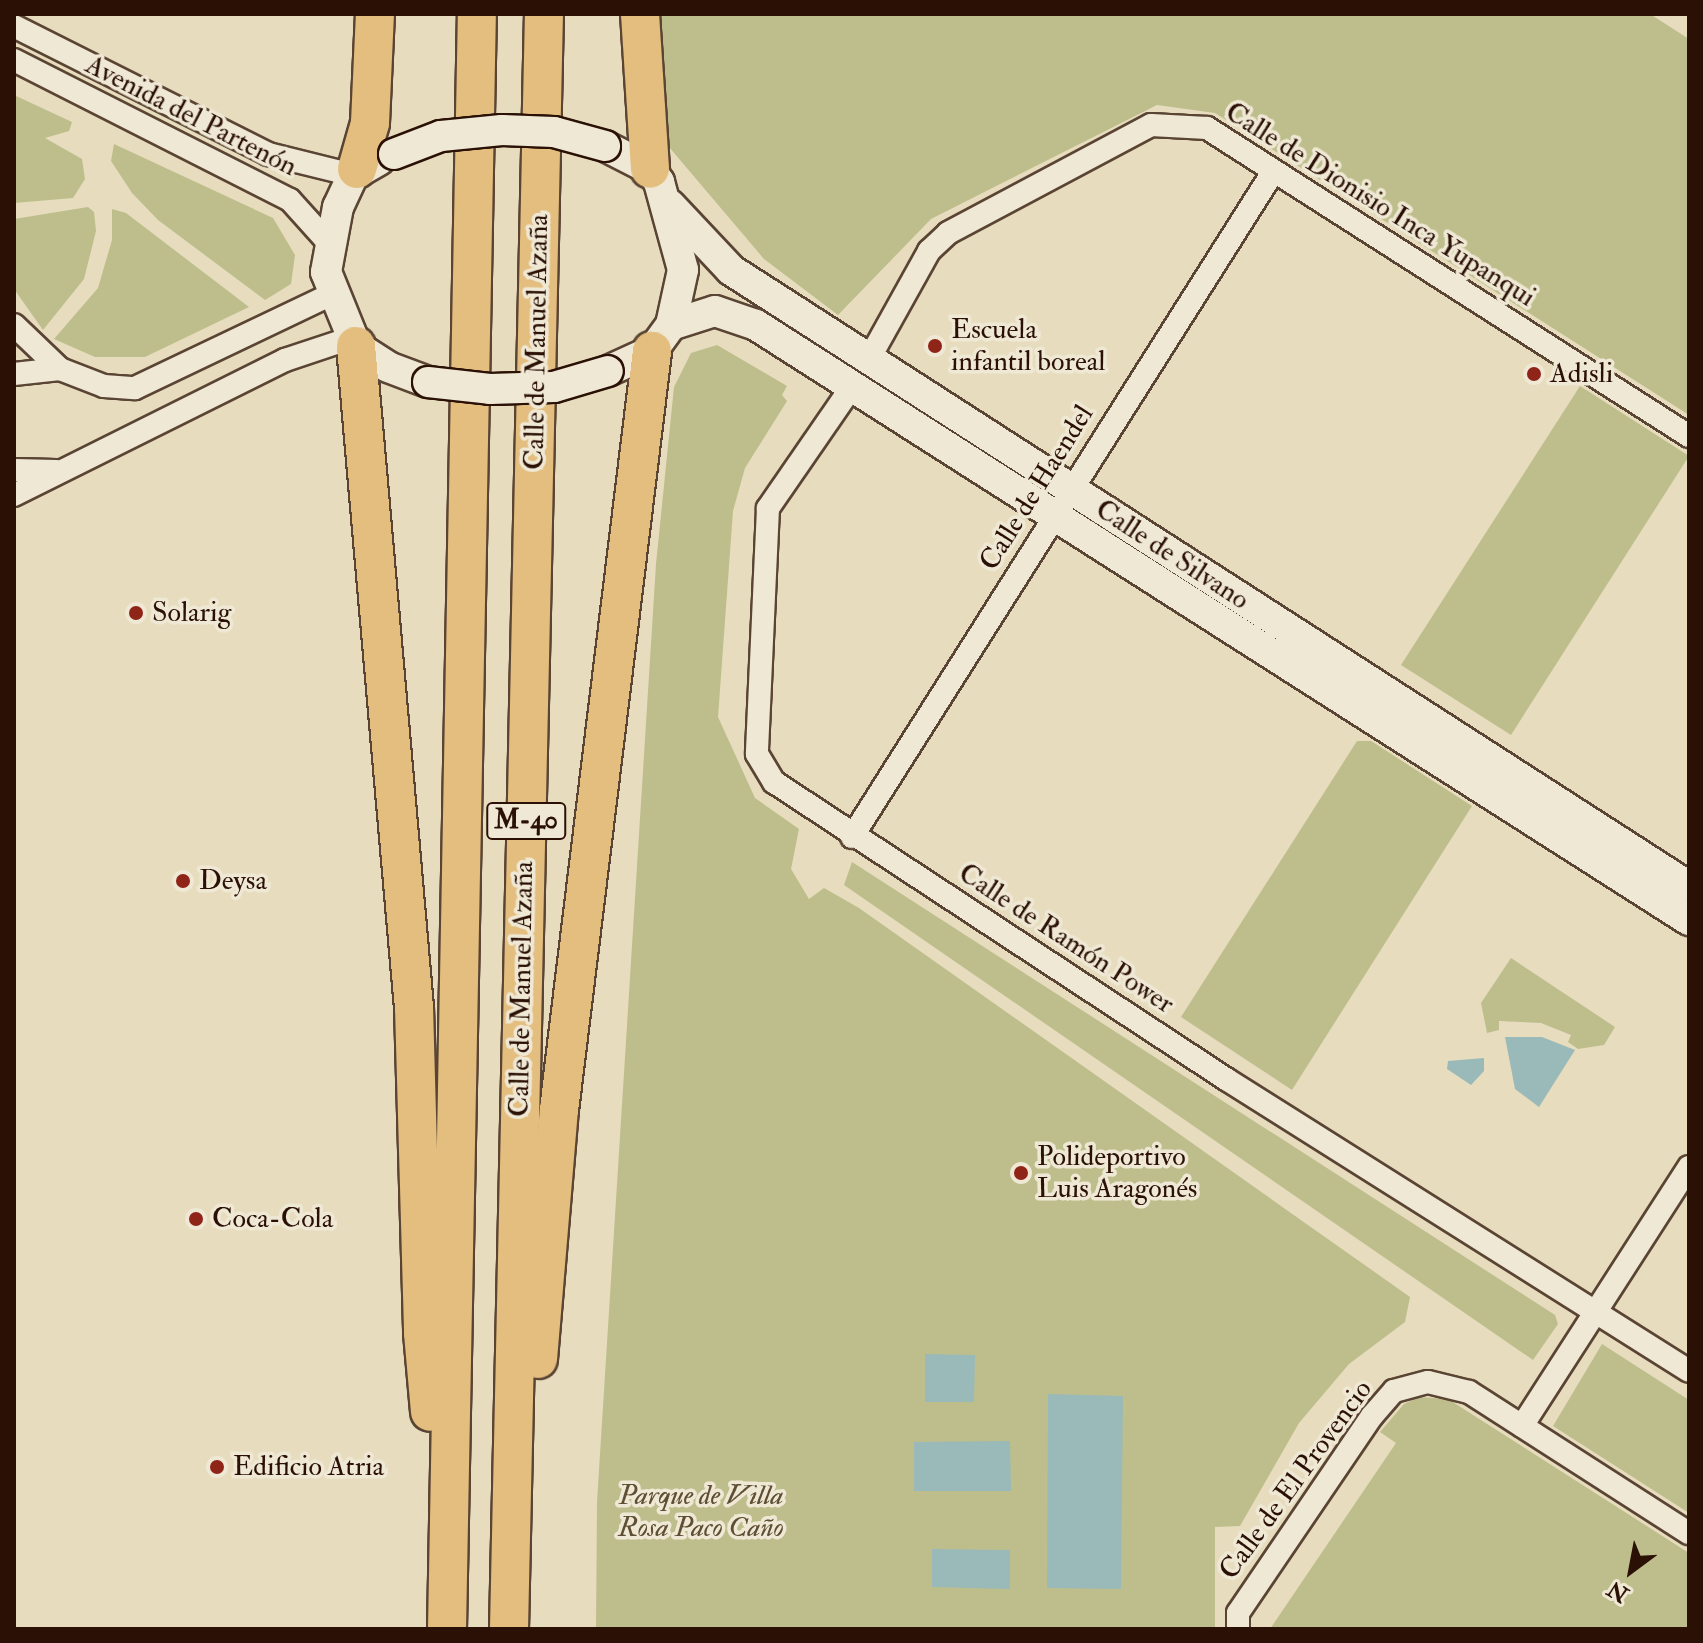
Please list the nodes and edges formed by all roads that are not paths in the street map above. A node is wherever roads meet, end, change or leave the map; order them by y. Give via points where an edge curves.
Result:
1 (375, 14) edge
2 (477, 14) edge
3 (544, 14) edge
4 (640, 14) edge
5 (14, 26) edge
6 (14, 60) edge
7 (650, 169) junction
8 (355, 172) junction
9 (1273, 172) junction
10 (670, 205) junction
11 (328, 242) junction
12 (332, 294) junction
13 (14, 325) edge
14 (662, 338) junction
15 (354, 342) junction
16 (869, 359) junction
17 (60, 369) junction
18 (14, 374) edge
19 (853, 385) junction
20 (1689, 436) edge
21 (71, 466) junction
22 (14, 470) edge
23 (1071, 490) junction
24 (14, 495) edge
25 (1055, 516) junction
26 (852, 837) junction
27 (1689, 887) edge
28 (1689, 920) edge
29 (1689, 1167) edge
30 (1595, 1311) junction
31 (1689, 1371) edge
32 (1522, 1426) junction
33 (1689, 1533) edge
34 (448, 1591) junction
35 (445, 1629) edge
36 (512, 1629) edge
37 (1238, 1629) edge

1 - 8 highway via 370,123
2 - 34 highway, M-40
3 - 36 highway, Calle de Manuel Azaña / M-40
4 - 7 highway
5 - 8 street, Avenida del Partenón via 268,154
6 - 11 street, Avenida del Partenón via 290,200
7 - 8 street, bridge via 605,146 554,132 502,130 441,136
7 - 10 street
8 - 11 street
9 - 16 street, Calle de Dionisio Inca Yupanqui via 1207,128 1151,125 938,241 886,320 886,332
9 - 20 street, Calle de Dionisio Inca Yupanqui
9 - 23 street, Calle de Haendel
10 - 14 street via 683,270
10 - 16 street, Calle de Silvano via 731,270
11 - 12 street via 326,272
12 - 15 street
12 - 17 street via 135,388 92,383
13 - 17 street
14 - 15 street, Calle de Silvano, bridge via 608,371 554,387 490,389 428,382 388,367
14 - 19 street, Calle de Silvano via 715,311 756,325
14 - 36 highway via 559,1110
15 - 21 street via 285,360
15 - 34 highway via 414,1007 423,1333
16 - 23 street, Calle de Silvano
17 - 18 street
19 - 25 street, Calle de Silvano
19 - 26 street, Calle de Ramón Power via 768,508 757,754 774,782
21 - 22 street via 45,474
21 - 24 street
23 - 25 street, Calle de Haendel
23 - 27 street, Calle de Silvano
25 - 26 street, Calle de Haendel
25 - 28 street, Calle de Silvano
26 - 30 street, Calle de Ramón Power
29 - 30 street
30 - 31 street, Calle de Ramón Power
30 - 32 street
32 - 33 street, Calle de El Provencio
32 - 37 street, Calle de El Provencio via 1469,1392 1428,1382 1394,1391 1238,1613
34 - 35 highway

